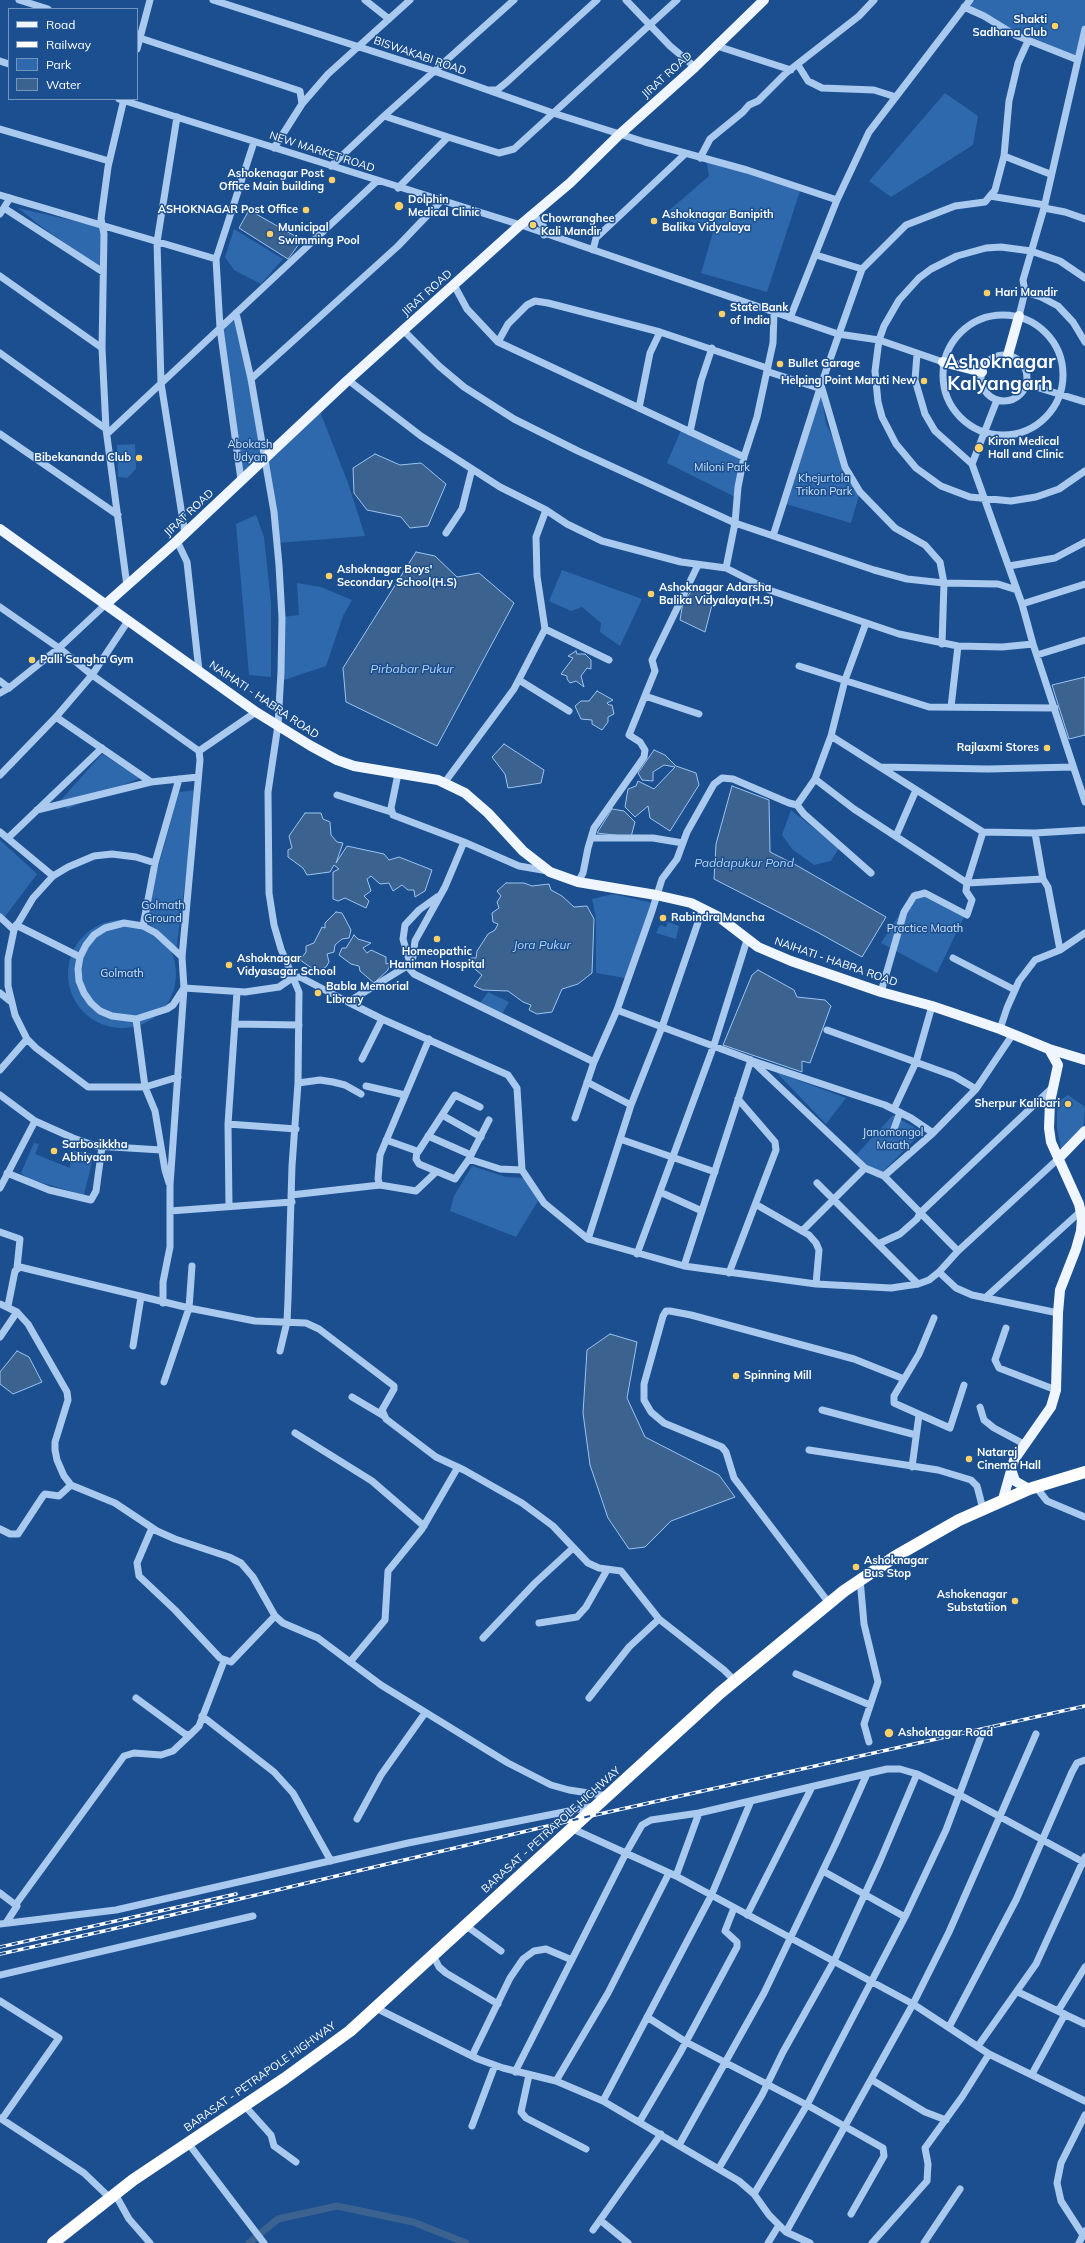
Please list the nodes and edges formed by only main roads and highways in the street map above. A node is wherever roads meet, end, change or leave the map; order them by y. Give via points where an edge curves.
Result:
1 (764, 0) edge
2 (1019, 316) road end
3 (1008, 355) road end
4 (943, 362) road end
5 (982, 372) road end
6 (0, 529) edge
7 (106, 604) junction
8 (1049, 1049) junction
9 (1085, 1060) edge
10 (1085, 1131) edge
11 (1058, 1159) junction
12 (1083, 1231) edge
13 (1011, 1469) junction
14 (1085, 1472) edge
15 (1033, 1488) junction
16 (1003, 1499) junction
17 (53, 2243) edge

1 - 7 main road, JIRAT ROAD via 570,183 403,330 177,542
2 - 3 main road
4 - 5 main road
6 - 7 main road, NAIHATI - HABRA ROAD
7 - 8 main road, NAIHATI - HABRA ROAD via 256,712 337,760 354,766 445,782 475,801 523,851 550,872 578,882 656,894 691,903 719,917 758,947 791,961 1000,1029
8 - 9 main road, NAIHATI - HABRA ROAD
8 - 11 main road via 1058,1065 1050,1102 1049,1128
10 - 11 main road
11 - 12 main road via 1081,1211
12 - 13 main road via 1060,1290 1056,1390 1048,1412 1024,1444
13 - 15 main road via 1015,1481
13 - 16 main road
14 - 15 highway, BARASAT - PETRAPOLE HIGHWAY
15 - 16 highway, BARASAT - PETRAPOLE HIGHWAY
16 - 17 highway, BARASAT - PETRAPOLE HIGHWAY via 925,1538 860,1579 828,1603 734,1680 376,2008 327,2048 112,2196

